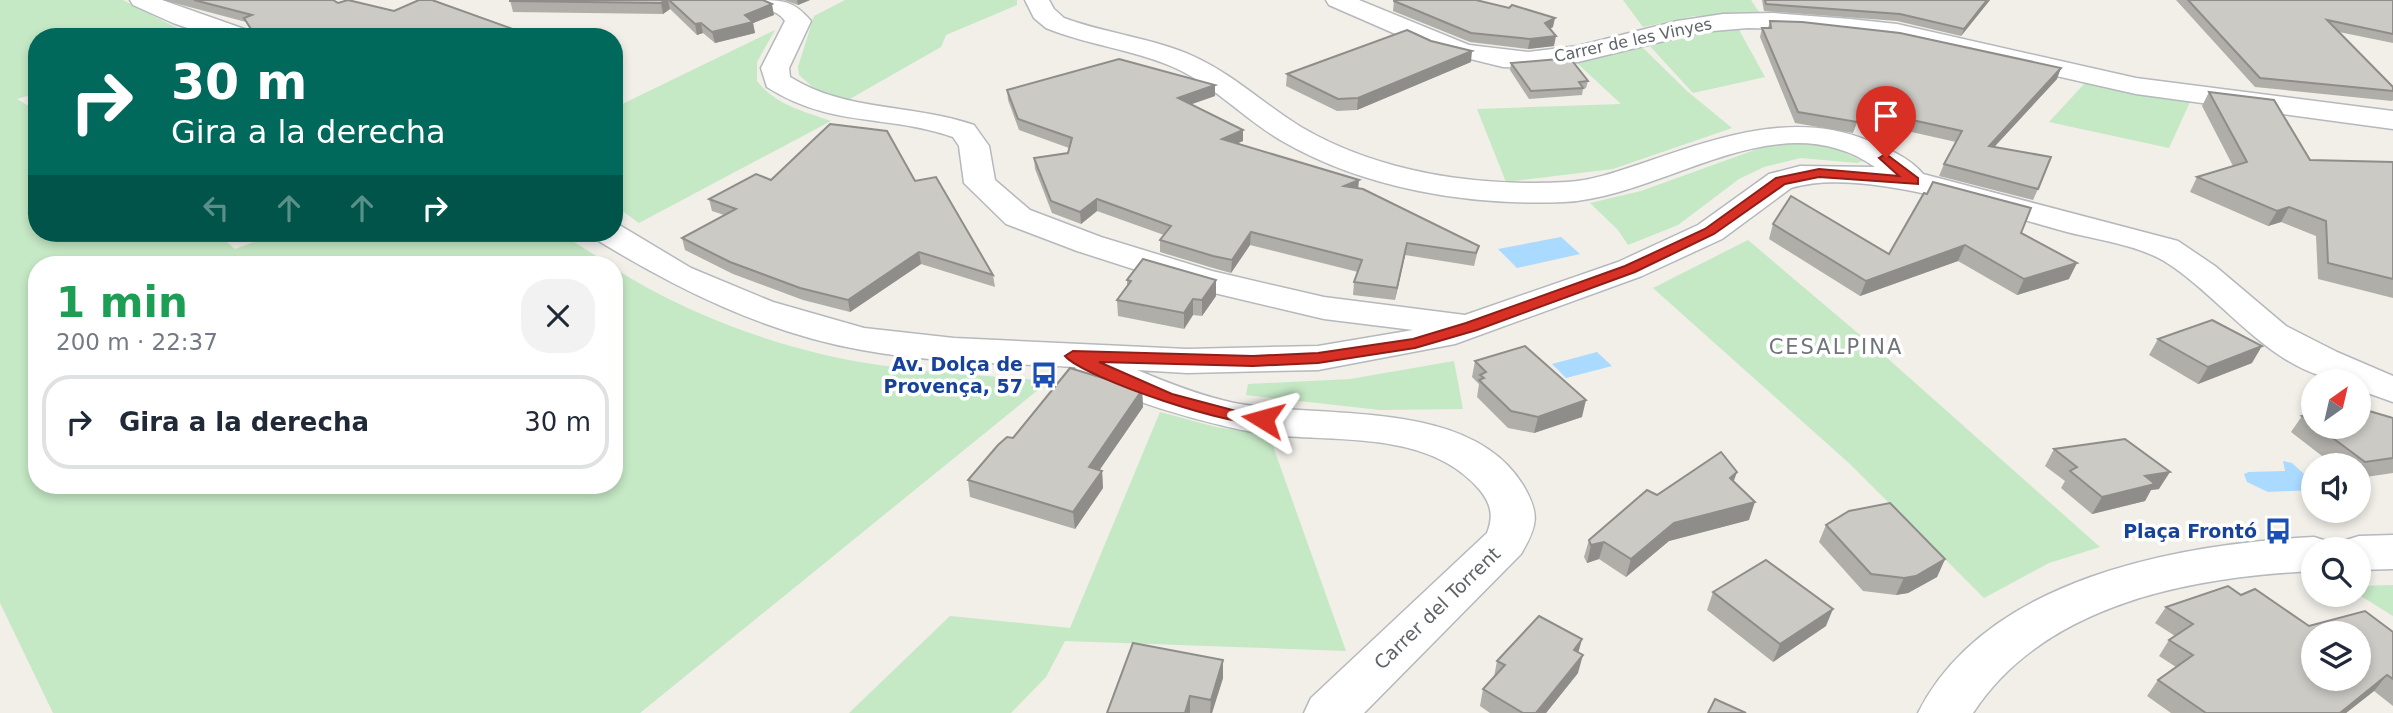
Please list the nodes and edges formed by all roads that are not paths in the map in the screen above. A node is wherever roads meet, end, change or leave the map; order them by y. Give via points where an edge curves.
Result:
1 (142, 0) edge
2 (766, 0) edge
3 (1037, 0) edge
4 (1338, 0) edge
5 (213, 28) edge
6 (2393, 120) edge
7 (1913, 181) junction
8 (623, 241) edge
9 (1472, 327) junction
10 (1073, 356) junction
11 (2393, 390) edge
12 (2371, 552) edge
13 (2393, 552) edge
14 (2301, 554) edge
15 (1330, 713) edge
16 (1944, 713) edge

1 - 5 street
2 - 9 street via 790,9 798,21 775,68 777,81 797,97 830,108 964,131 974,146 980,183 1018,217 1202,279 1324,308
3 - 7 street via 1055,23 1182,61 1313,145 1395,174 1495,192 1567,192 1615,183 1733,142 1789,133 1819,135 1867,149
4 - 6 street, Carrer de les Vinyes via 1441,42 1502,59 1561,56 1728,20 1853,27 1897,32 2136,86
7 - 9 street via 1819,173 1780,181 1710,232 1630,269
7 - 11 street via 2166,248 2209,275 2259,324
8 - 10 street via 680,275 812,327 862,339
9 - 10 street via 1415,343 1318,358 1187,361
10 - 15 street, Carrer del Torrent via 1166,397 1235,416 1430,439 1473,457 1495,475 1514,518 1505,542
12 - 13 street
14 - 16 street via 2190,565 2128,583 2040,621 1972,674

